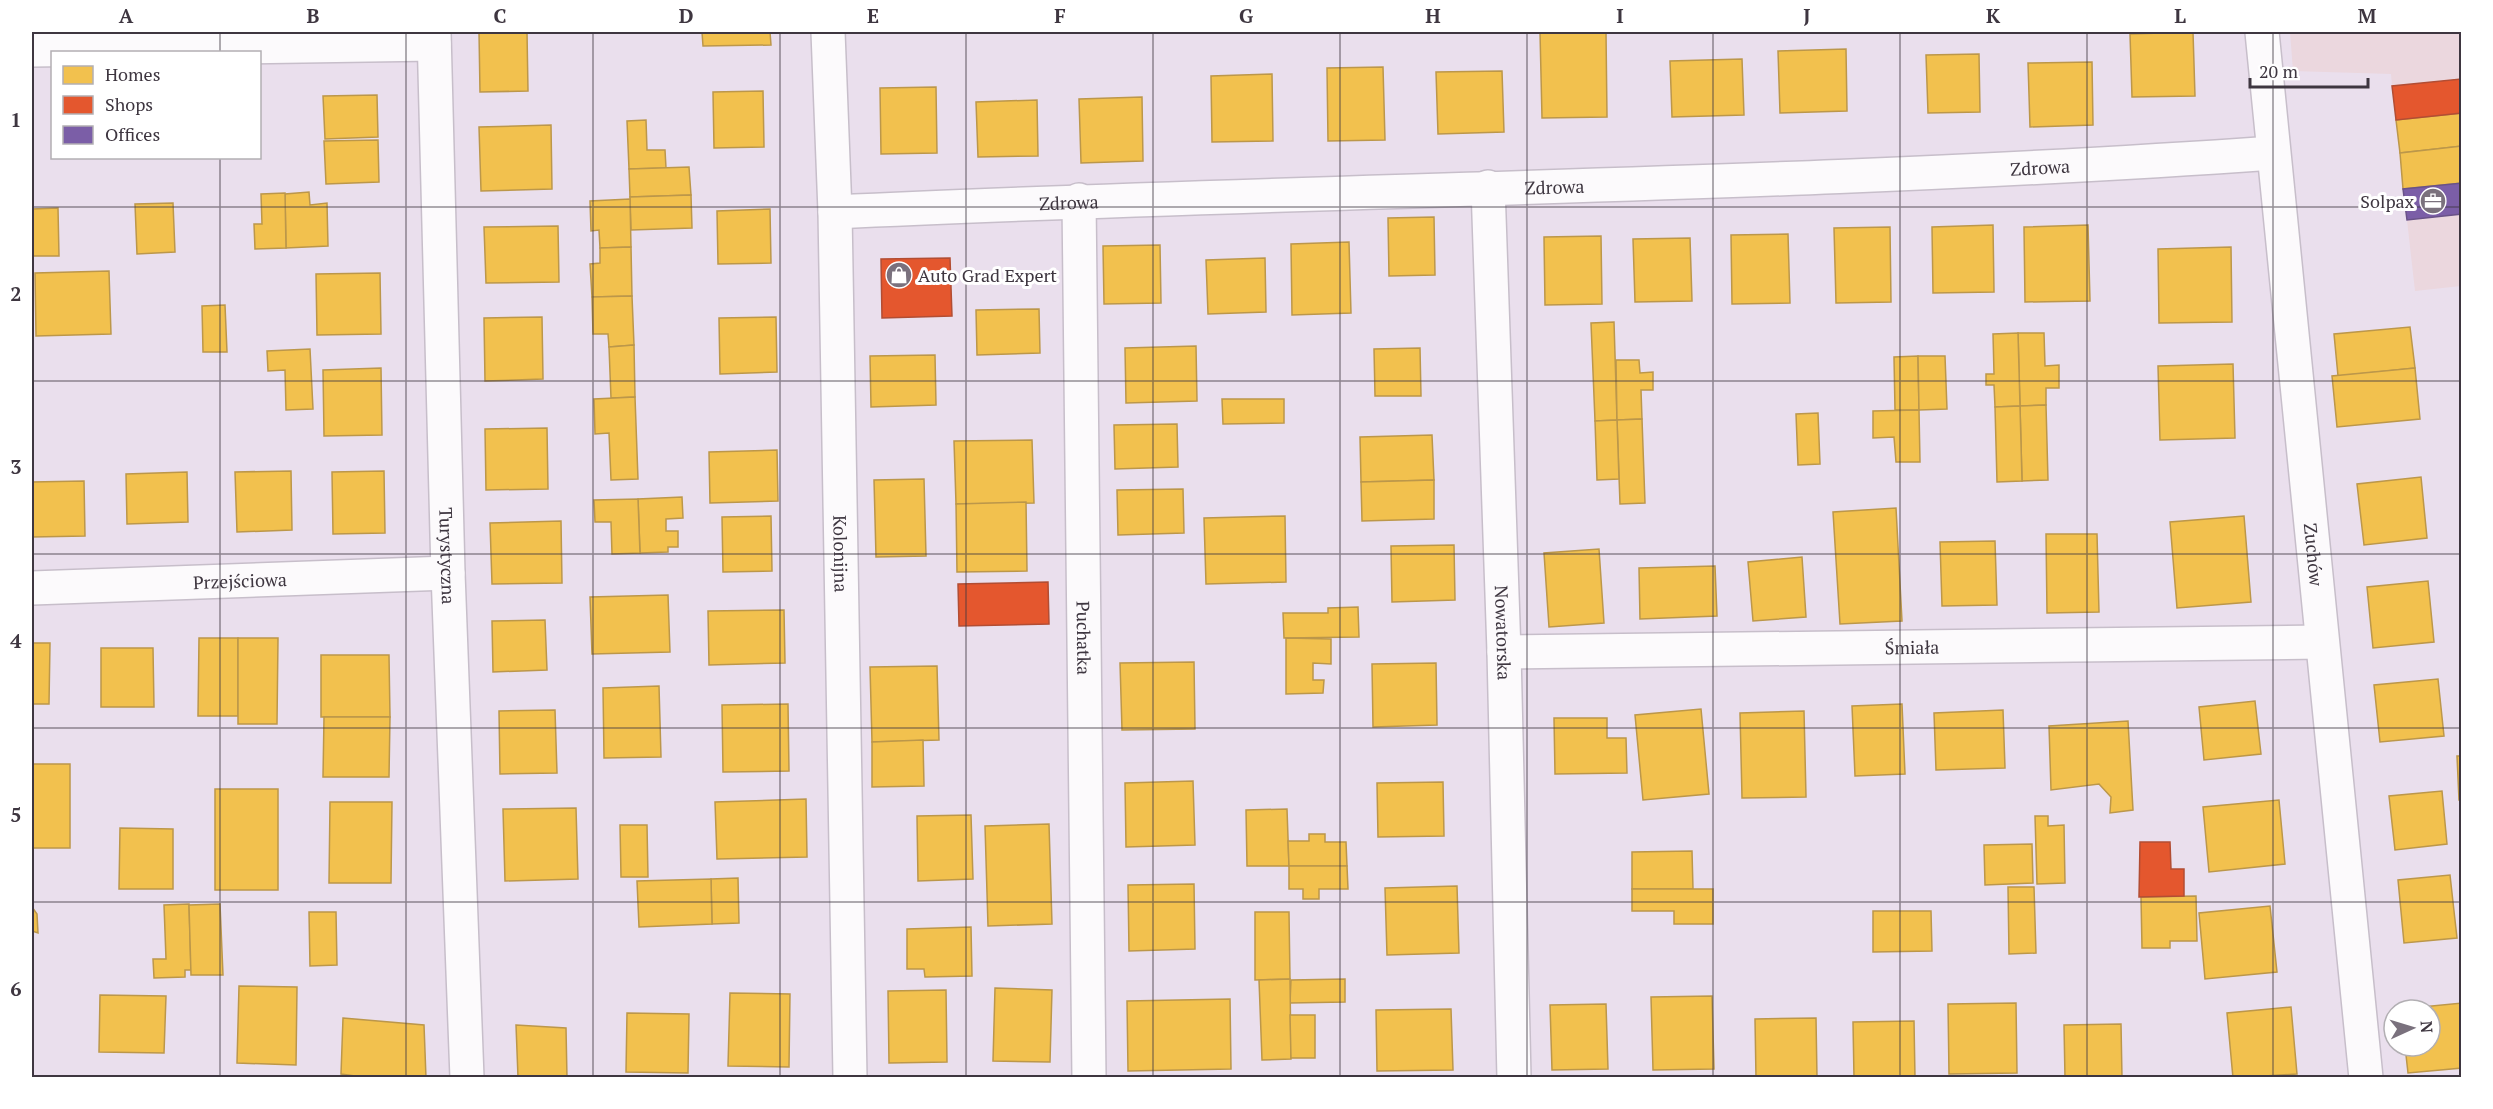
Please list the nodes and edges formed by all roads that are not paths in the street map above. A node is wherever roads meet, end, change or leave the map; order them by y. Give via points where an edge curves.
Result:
1 (828, 32) edge
2 (2262, 32) edge
3 (434, 38) edge
4 (32, 50) edge
5 (2273, 153) junction
6 (1488, 188) junction
7 (1078, 200) junction
8 (835, 212) junction
9 (448, 573) junction
10 (32, 588) edge
11 (2321, 642) junction
12 (1504, 652) junction
13 (467, 1077) edge
14 (850, 1077) edge
15 (1089, 1077) edge
16 (1514, 1077) edge
17 (2366, 1077) edge

1 - 8 street, Kolonijna
2 - 5 street, Zuchów
3 - 4 street
3 - 9 street, Turystyczna
5 - 6 street, Zdrowa via 1650,185
5 - 11 street, Zuchów
6 - 7 street, Zdrowa
6 - 12 street, Nowatorska
7 - 8 street, Zdrowa
7 - 15 street, Puchatka
8 - 14 street, Kolonijna
9 - 10 street, Przejściowa
9 - 13 street, Turystyczna
11 - 12 street, Śmiała
11 - 17 street, Zuchów
12 - 16 street, Nowatorska

